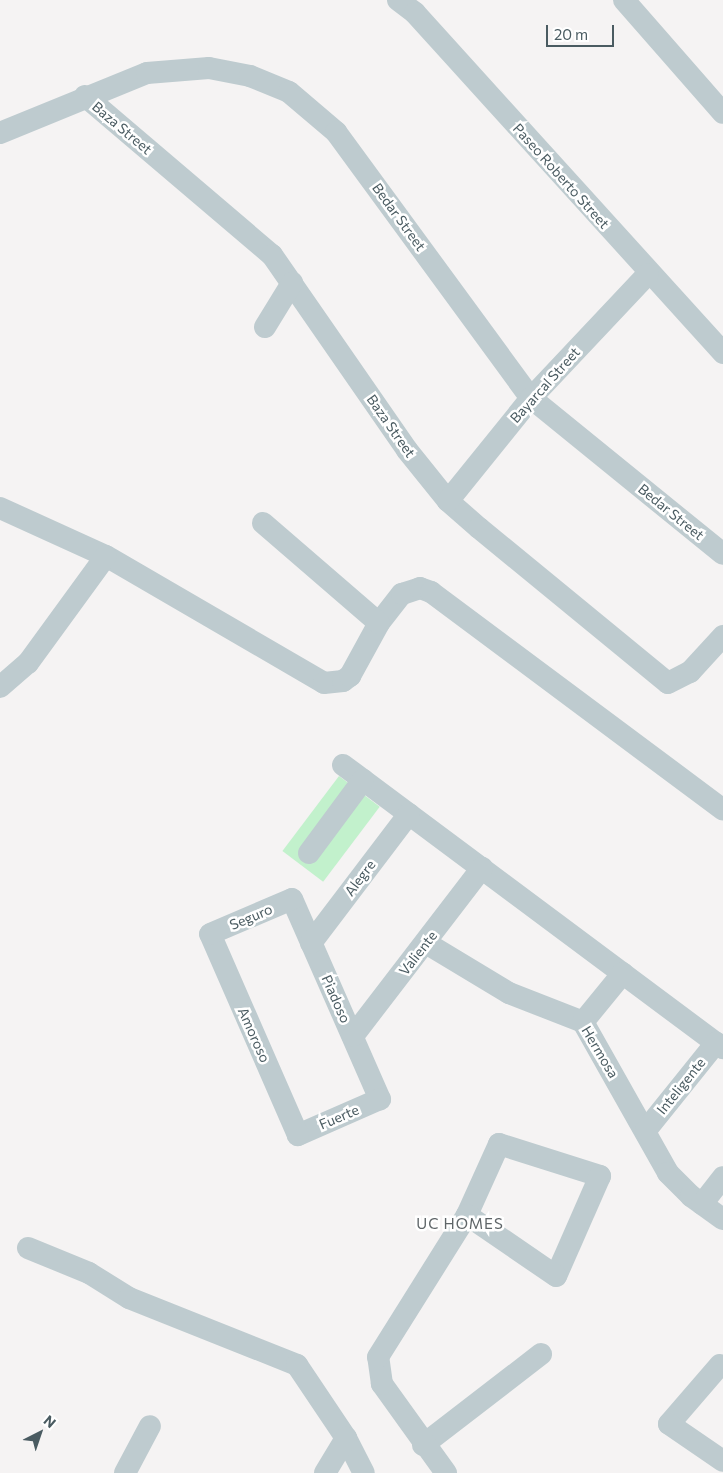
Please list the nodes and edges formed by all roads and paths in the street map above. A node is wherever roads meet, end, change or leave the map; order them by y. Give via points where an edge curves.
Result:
1 (398, 0) edge
2 (624, 0) edge
3 (85, 96) junction
4 (723, 113) edge
5 (0, 132) edge
6 (648, 274) junction
7 (292, 283) junction
8 (265, 327) dead end
9 (720, 343) edge
10 (531, 398) junction
11 (448, 501) junction
12 (0, 508) edge
13 (263, 523) dead end
14 (723, 554) edge
15 (106, 556) junction
16 (379, 622) junction
17 (723, 636) edge
18 (0, 687) edge
19 (343, 765) dead end
20 (363, 780) junction
21 (723, 810) edge
22 (409, 814) junction
23 (309, 853) dead end
24 (482, 868) junction
25 (292, 899) joint
26 (210, 934) joint
27 (311, 943) junction
28 (426, 943) junction
29 (623, 973) junction
30 (583, 1022) junction
31 (353, 1036) junction
32 (719, 1046) edge
33 (380, 1100) joint
34 (646, 1130) junction
35 (298, 1135) joint
36 (723, 1177) edge
37 (702, 1204) junction
38 (467, 1215) junction
39 (723, 1218) edge
40 (28, 1248) dead end
41 (541, 1354) dead end
42 (720, 1366) dead end
43 (150, 1426) dead end
44 (346, 1438) junction
45 (423, 1445) junction
46 (723, 1461) edge
47 (125, 1473) edge
48 (325, 1473) edge
49 (364, 1473) edge
50 (446, 1473) edge

1 - 6 street, Paseo Roberto Street via 415,13
2 - 4 street
3 - 5 street, Bedar Street
3 - 7 street, Baza Street via 272,255
3 - 10 street, Bedar Street via 147,73 209,68 250,76 289,92 336,132
6 - 9 street, Paseo Roberto Street
6 - 10 street, Bayarcal Street
7 - 8 street
7 - 11 street, Baza Street via 407,450
10 - 11 street, Bayarcal Street
10 - 14 street, Bedar Street
11 - 17 street, Baza Street via 668,683 690,672
12 - 15 street
13 - 16 street
15 - 16 street via 324,682 343,681 350,676
15 - 18 street via 28,663
16 - 21 street via 411,588 431,592
19 - 20 street
20 - 22 street
20 - 23 street
22 - 24 street
22 - 27 street, Alegre
24 - 28 street, Valiente
24 - 29 street
25 - 26 street, Seguro
25 - 27 street, Piadoso
26 - 35 street, Amoroso
27 - 31 street, Piadoso
28 - 30 street, Hermosa via 510,993
28 - 31 street, Valiente
29 - 30 street
29 - 32 street
30 - 34 street, Hermosa
31 - 33 street, Piadoso
32 - 34 street, Inteligente
33 - 35 street, Fuerte
34 - 37 street, Hermosa via 668,1173
36 - 37 street
37 - 39 street, Hermosa
38 - 38 street via 499,1144 600,1176 556,1276
38 - 45 street via 378,1357 382,1384
40 - 44 street via 89,1273 129,1298 297,1365
41 - 45 street
42 - 46 street via 669,1424
43 - 47 street
44 - 48 street
44 - 49 street
45 - 50 street

